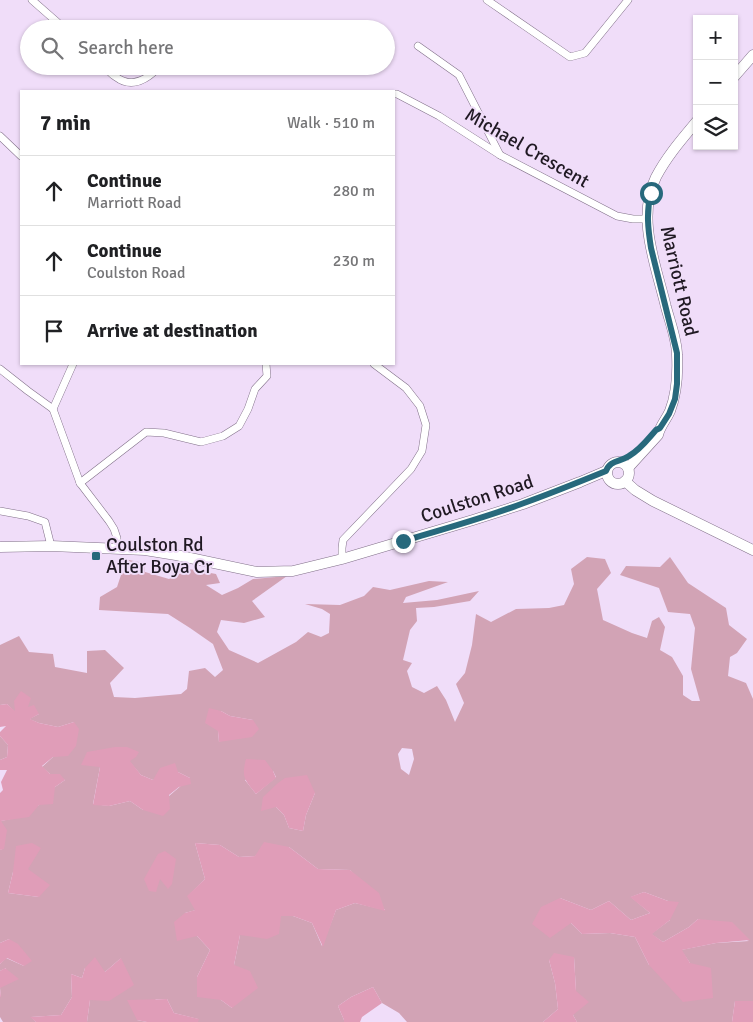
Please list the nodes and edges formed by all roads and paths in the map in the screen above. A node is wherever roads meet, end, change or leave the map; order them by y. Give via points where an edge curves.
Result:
1 (32, 0) edge
2 (487, 0) edge
3 (628, 0) edge
4 (55, 20) edge
5 (418, 46) dead end
6 (753, 55) edge
7 (738, 72) edge
8 (113, 75) edge
9 (151, 75) edge
10 (395, 94) edge
11 (693, 127) edge
12 (0, 136) edge
13 (20, 155) edge
14 (500, 155) junction
15 (647, 219) junction
16 (73, 365) edge
17 (266, 365) edge
18 (375, 365) edge
19 (0, 369) edge
20 (53, 408) junction
21 (625, 472) junction
22 (608, 476) junction
23 (80, 483) junction
24 (0, 511) edge
25 (51, 546) junction
26 (0, 548) edge
27 (117, 549) junction
28 (753, 550) edge
29 (342, 559) junction

1 - 4 street
2 - 3 street via 570,57 585,54
5 - 14 street via 459,75
6 - 7 street
8 - 9 street via 123,82 132,83 142,82
10 - 14 street, Michael Crescent via 439,116
11 - 15 street, Marriott Road via 665,161 656,179
12 - 13 street
14 - 15 street, Michael Crescent via 617,216
15 - 21 street, Marriott Road via 677,353 677,384 675,399 658,435
16 - 20 street
17 - 23 street via 267,376 255,389 239,426 222,436 201,442 146,432
18 - 29 street via 406,388 420,406 426,426 422,451 411,469 343,540
19 - 20 street
20 - 23 street
21 - 22 street, Coulston Road via 616,484
21 - 22 street, Marriott Road via 613,462 607,467
21 - 28 street via 635,490 653,501
22 - 29 street, Coulston Road via 580,482 473,520
23 - 27 street via 114,529
24 - 25 street via 45,522
25 - 26 street, Coulston Road
25 - 27 street, Coulston Road
27 - 29 street, Coulston Road via 176,555 258,572 293,571

